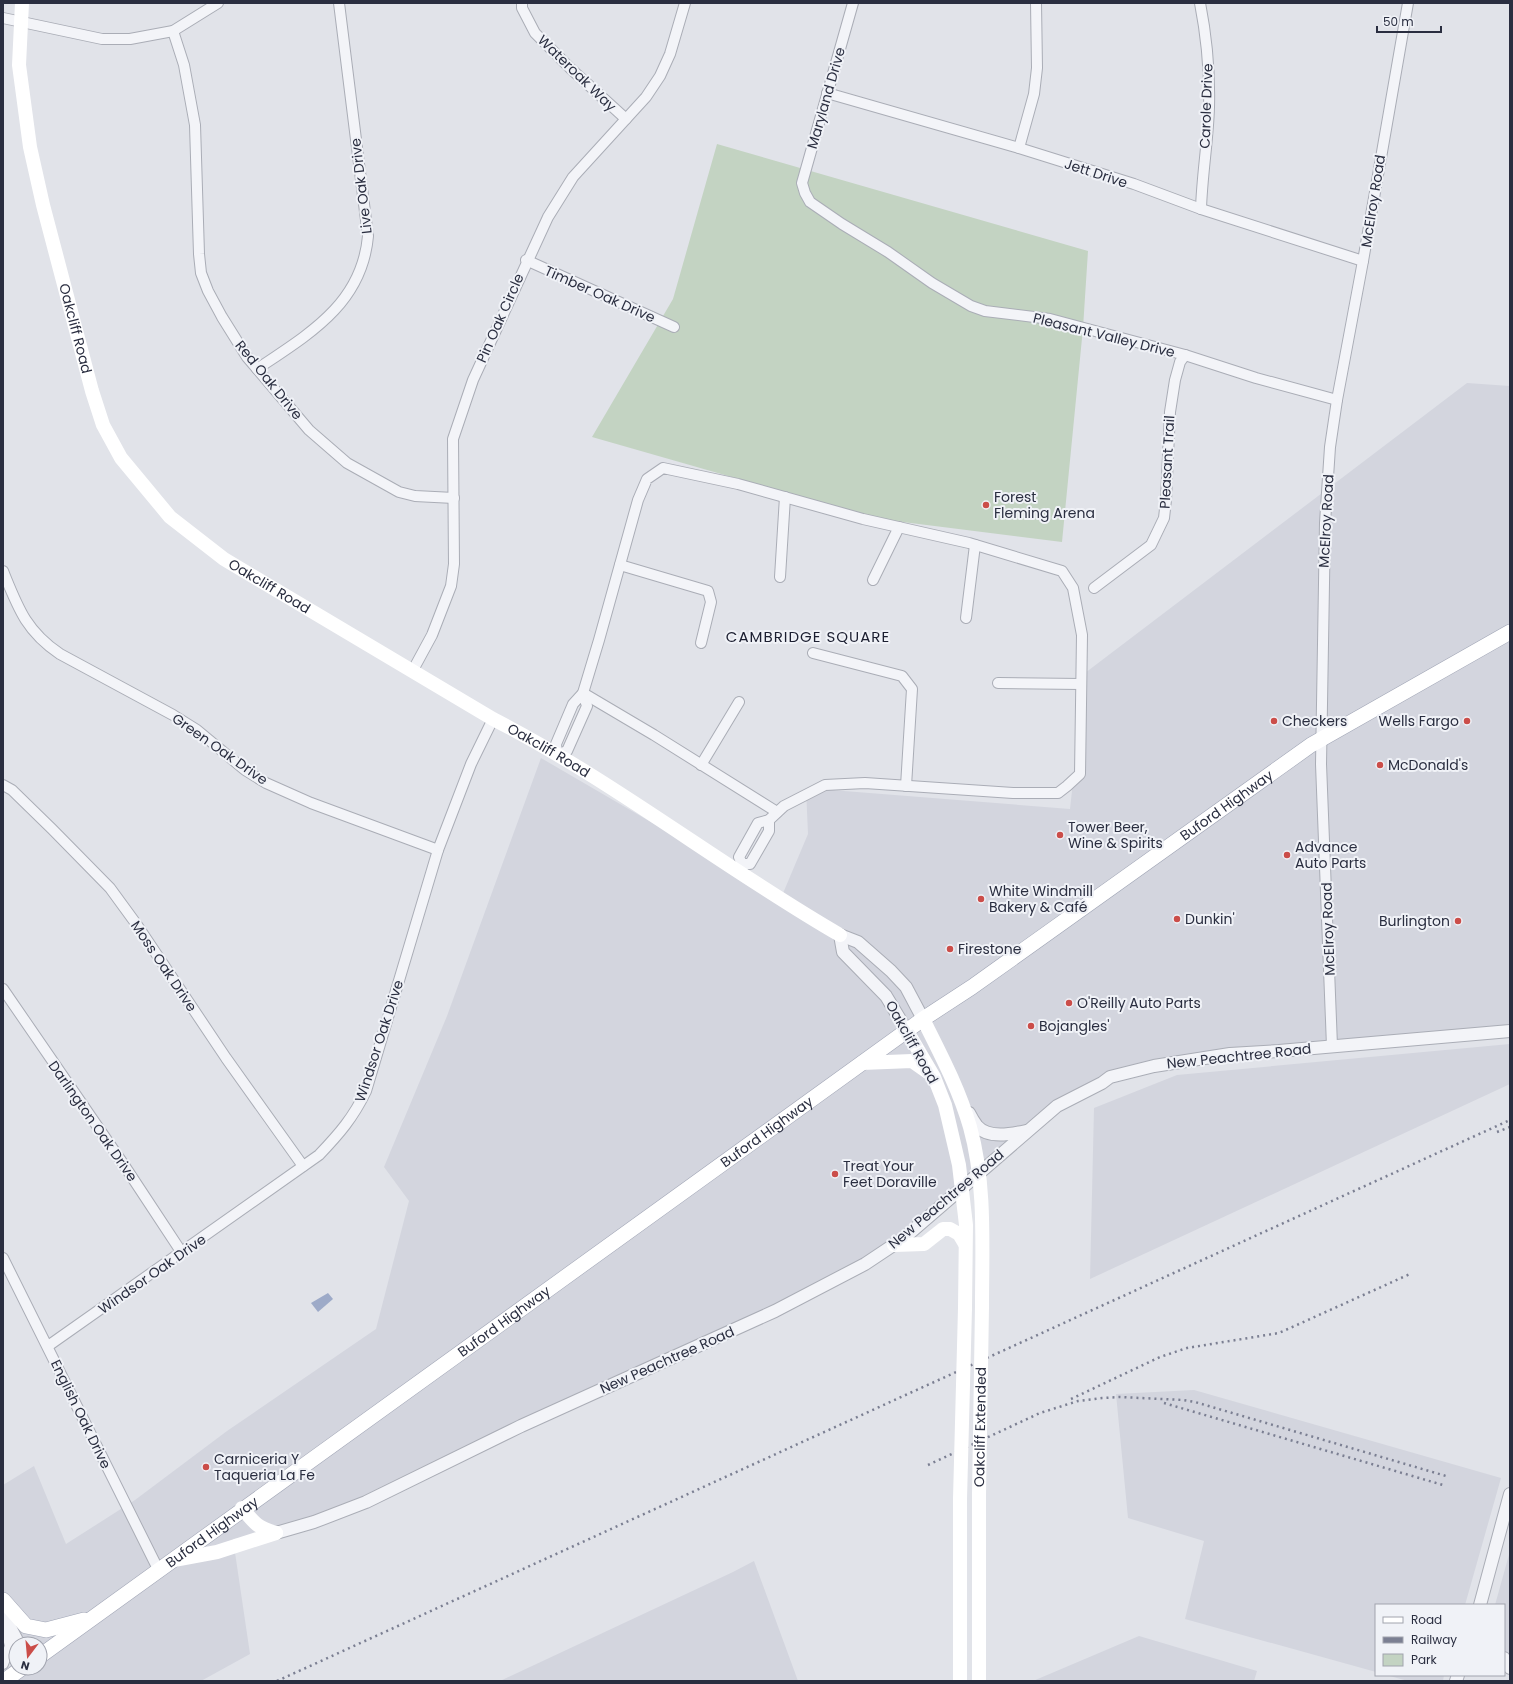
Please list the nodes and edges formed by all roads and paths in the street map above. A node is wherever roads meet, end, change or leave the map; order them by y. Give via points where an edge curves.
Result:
1 (22, 3) edge
2 (218, 3) edge
3 (339, 3) edge
4 (522, 3) edge
5 (685, 3) edge
6 (853, 3) edge
7 (1036, 3) edge
8 (1200, 3) edge
9 (1408, 3) edge
10 (3, 18) edge
11 (20, 20) junction
12 (173, 31) junction
13 (827, 93) junction
14 (626, 119) junction
15 (1019, 148) junction
16 (804, 193) joint
17 (1200, 209) junction
18 (526, 260) junction
19 (1363, 261) junction
20 (674, 327) dead end
21 (1185, 355) junction
22 (257, 369) junction
23 (1337, 400) junction
24 (785, 497) junction
25 (454, 498) junction
26 (899, 527) junction
27 (975, 545) junction
28 (620, 565) junction
29 (3, 571) edge
30 (780, 577) dead end
31 (873, 580) dead end
32 (1094, 588) dead end
33 (966, 618) dead end
34 (1510, 632) edge
35 (701, 643) dead end
36 (812, 653) dead end
37 (413, 670) junction
38 (998, 683) dead end
39 (1081, 684) junction
40 (583, 693) junction
41 (739, 702) dead end
42 (493, 719) junction
43 (1320, 740) junction
44 (557, 755) junction
45 (701, 765) junction
46 (3, 785) edge
47 (906, 786) junction
48 (777, 812) junction
49 (438, 850) junction
50 (740, 867) junction
51 (840, 935) junction
52 (3, 989) edge
53 (923, 1019) junction
54 (1510, 1030) edge
55 (907, 1031) junction
56 (1332, 1046) junction
57 (862, 1063) junction
58 (934, 1077) junction
59 (963, 1103) junction
60 (1027, 1131) junction
61 (303, 1166) junction
62 (978, 1173) junction
63 (961, 1188) junction
64 (966, 1244) junction
65 (894, 1245) junction
66 (182, 1253) junction
67 (3, 1258) edge
68 (48, 1346) junction
69 (1510, 1494) edge
70 (242, 1508) junction
71 (276, 1533) junction
72 (174, 1560) junction
73 (159, 1570) junction
74 (3, 1600) edge
75 (1480, 1604) edge
76 (3, 1611) edge
77 (3, 1616) edge
78 (94, 1617) junction
79 (16, 1636) edge
80 (48, 1650) edge
81 (3, 1664) edge
82 (960, 1681) edge
83 (979, 1681) edge

1 - 11 main road, Oakcliff Road
2 - 12 street
3 - 22 street, Live Oak Drive via 368,236 367,250 353,286 342,304 299,341
4 - 14 street, Wateroak Way via 535,33
5 - 14 street, Pin Oak Circle via 670,54 660,76 646,97
6 - 13 street, Maryland Drive
7 - 15 street via 1037,68 1034,94
8 - 17 street, Carole Drive via 1208,47 1209,109
9 - 19 street, McElroy Road
10 - 11 street
11 - 12 street via 102,39 130,39
11 - 37 main road, Oakcliff Road via 19,65 30,147 42,205 92,391 103,425 120,458 170,517 224,560
12 - 22 street, Red Oak Drive via 190,92 195,125 201,273 222,317
13 - 15 street, Jett Drive
13 - 16 street, Maryland Drive via 802,183
14 - 18 street, Pin Oak Circle via 573,177 548,216
15 - 17 street, Jett Drive via 1134,184
16 - 21 street, Pleasant Valley Drive via 810,202 842,224 971,306 985,311 1050,319
17 - 19 street, Jett Drive
18 - 20 street, Timber Oak Drive
18 - 25 street, Pin Oak Circle via 473,380 453,439
19 - 23 street, McElroy Road
21 - 23 street, Pleasant Valley Drive
21 - 32 street, Pleasant Trail via 1180,362 1175,380 1170,412 1164,518 1151,545
22 - 25 street, Red Oak Drive via 309,430 347,463 399,492 415,496
23 - 43 street, McElroy Road via 1330,447 1325,522
24 - 26 street
24 - 28 street via 663,468 647,479 638,500
24 - 30 street
25 - 37 street, Pin Oak Circle via 454,564 451,586 432,635
26 - 27 street
26 - 31 street
27 - 33 street
27 - 39 street via 1062,571 1073,588 1082,635
28 - 35 street via 708,591 711,602
28 - 40 street
29 - 49 street, Green Oak Drive via 18,609 31,630 60,654 197,730 245,770 266,783 311,803
34 - 43 main road, Buford Highway
36 - 47 street via 902,676 912,689
37 - 42 main road, Oakcliff Road
38 - 39 street
39 - 47 street via 1080,774 1058,793
40 - 44 street via 587,706 567,751
40 - 45 street
41 - 45 street
42 - 44 main road, Oakcliff Road
42 - 49 street, Windsor Oak Drive via 470,764
43 - 53 main road, Buford Highway
43 - 56 street, McElroy Road
44 - 50 main road, Oakcliff Road
45 - 48 street
46 - 61 street, Moss Oak Drive via 12,790 110,888
47 - 48 street via 865,783 825,785
48 - 50 street via 769,820 769,831 750,864
49 - 61 street, Windsor Oak Drive via 366,1091 356,1111 336,1137 319,1155
50 - 51 main road, Oakcliff Road via 810,918
51 - 53 street, Oakcliff Road via 858,942 891,971 906,987
51 - 55 street, Oakcliff Road via 843,952 886,996
52 - 66 street, Darlington Oak Drive
53 - 55 main road, Buford Highway
53 - 59 main road, Oakcliff Road via 952,1075
54 - 56 street, New Peachtree Road
55 - 57 main road, Buford Highway
55 - 58 main road, Oakcliff Road
56 - 60 street, New Peachtree Road via 1184,1060 1110,1077 1057,1106
57 - 58 main road via 912,1062
57 - 70 main road, Buford Highway
58 - 63 main road, Oakcliff Road via 945,1105 959,1165
59 - 60 street via 978,1128 1006,1135
59 - 62 main road, Oakcliff Road via 971,1129
60 - 62 street, New Peachtree Road
61 - 66 street, Windsor Oak Drive
62 - 63 street, New Peachtree Road
62 - 83 main road, Oakcliff Extended, bridge via 982,1204
63 - 64 main road, Oakcliff Extended
63 - 65 street, New Peachtree Road
64 - 65 main road via 959,1234 950,1229 943,1229 924,1244
64 - 82 main road, Oakcliff Extended, bridge via 960,1499
65 - 71 street, New Peachtree Road via 865,1264 775,1311 522,1426 366,1502
66 - 68 street, Windsor Oak Drive
67 - 68 street, English Oak Drive
68 - 73 street, English Oak Drive
69 - 75 street
70 - 71 main road via 254,1523
70 - 72 main road, Buford Highway
71 - 72 main road via 217,1552
72 - 73 main road, Buford Highway
73 - 78 main road, Buford Highway
74 - 78 main road via 26,1626 46,1630
76 - 79 street
77 - 81 street via 10,1646
78 - 80 main road, Buford Highway

